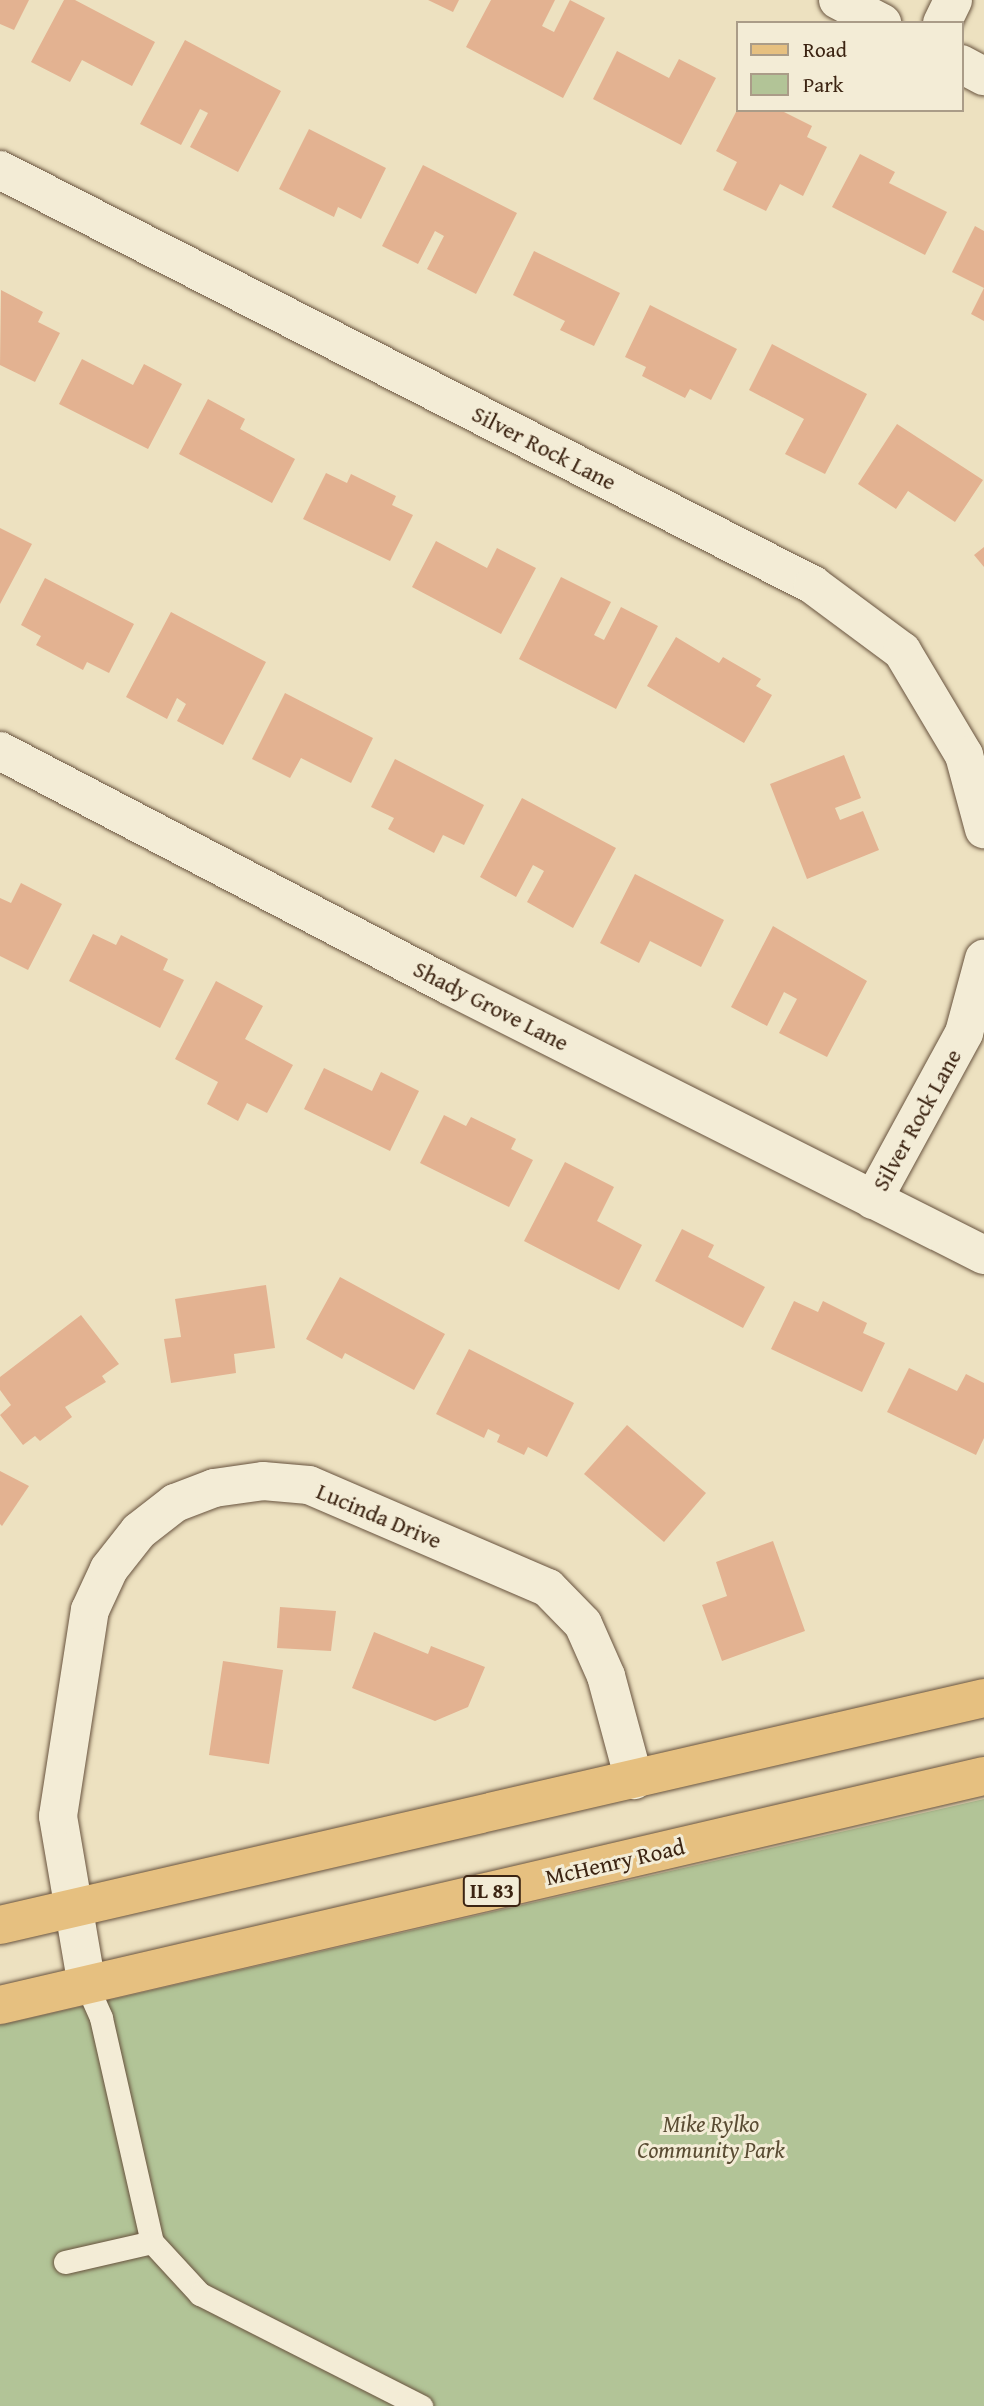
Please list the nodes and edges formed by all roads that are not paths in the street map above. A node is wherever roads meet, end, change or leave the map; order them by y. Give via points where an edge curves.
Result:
1 (838, 0) edge
2 (953, 0) edge
3 (878, 21) edge
4 (943, 21) edge
5 (963, 65) edge
6 (984, 76) edge
7 (0, 170) edge
8 (0, 751) edge
9 (984, 830) edge
10 (984, 959) edge
11 (873, 1200) junction
12 (984, 1255) edge
13 (984, 1698) edge
14 (984, 1776) edge
15 (634, 1780) junction
16 (74, 1908) junction
17 (0, 1925) edge
18 (88, 1986) junction
19 (0, 2006) edge
20 (152, 2242) junction
21 (65, 2262) dead end
22 (421, 2406) edge

1 - 3 street
2 - 4 street
5 - 6 street
7 - 9 street, Silver Rock Lane via 813,585 902,651 964,754
8 - 11 street, Shady Grove Lane
10 - 11 street, Silver Rock Lane via 964,1033
11 - 12 street, Shady Grove Lane
13 - 15 main road
14 - 18 main road, McHenry Road / IL 83
15 - 16 main road
15 - 16 street, Lucinda Drive via 606,1676 583,1624 548,1588 309,1485 263,1481 214,1488 175,1503 139,1531 109,1569 90,1610 58,1816
16 - 17 main road
16 - 18 street, Lucinda Drive
18 - 19 main road, McHenry Road / IL 83
18 - 20 lane via 100,2018
20 - 21 lane
20 - 22 lane via 200,2294

